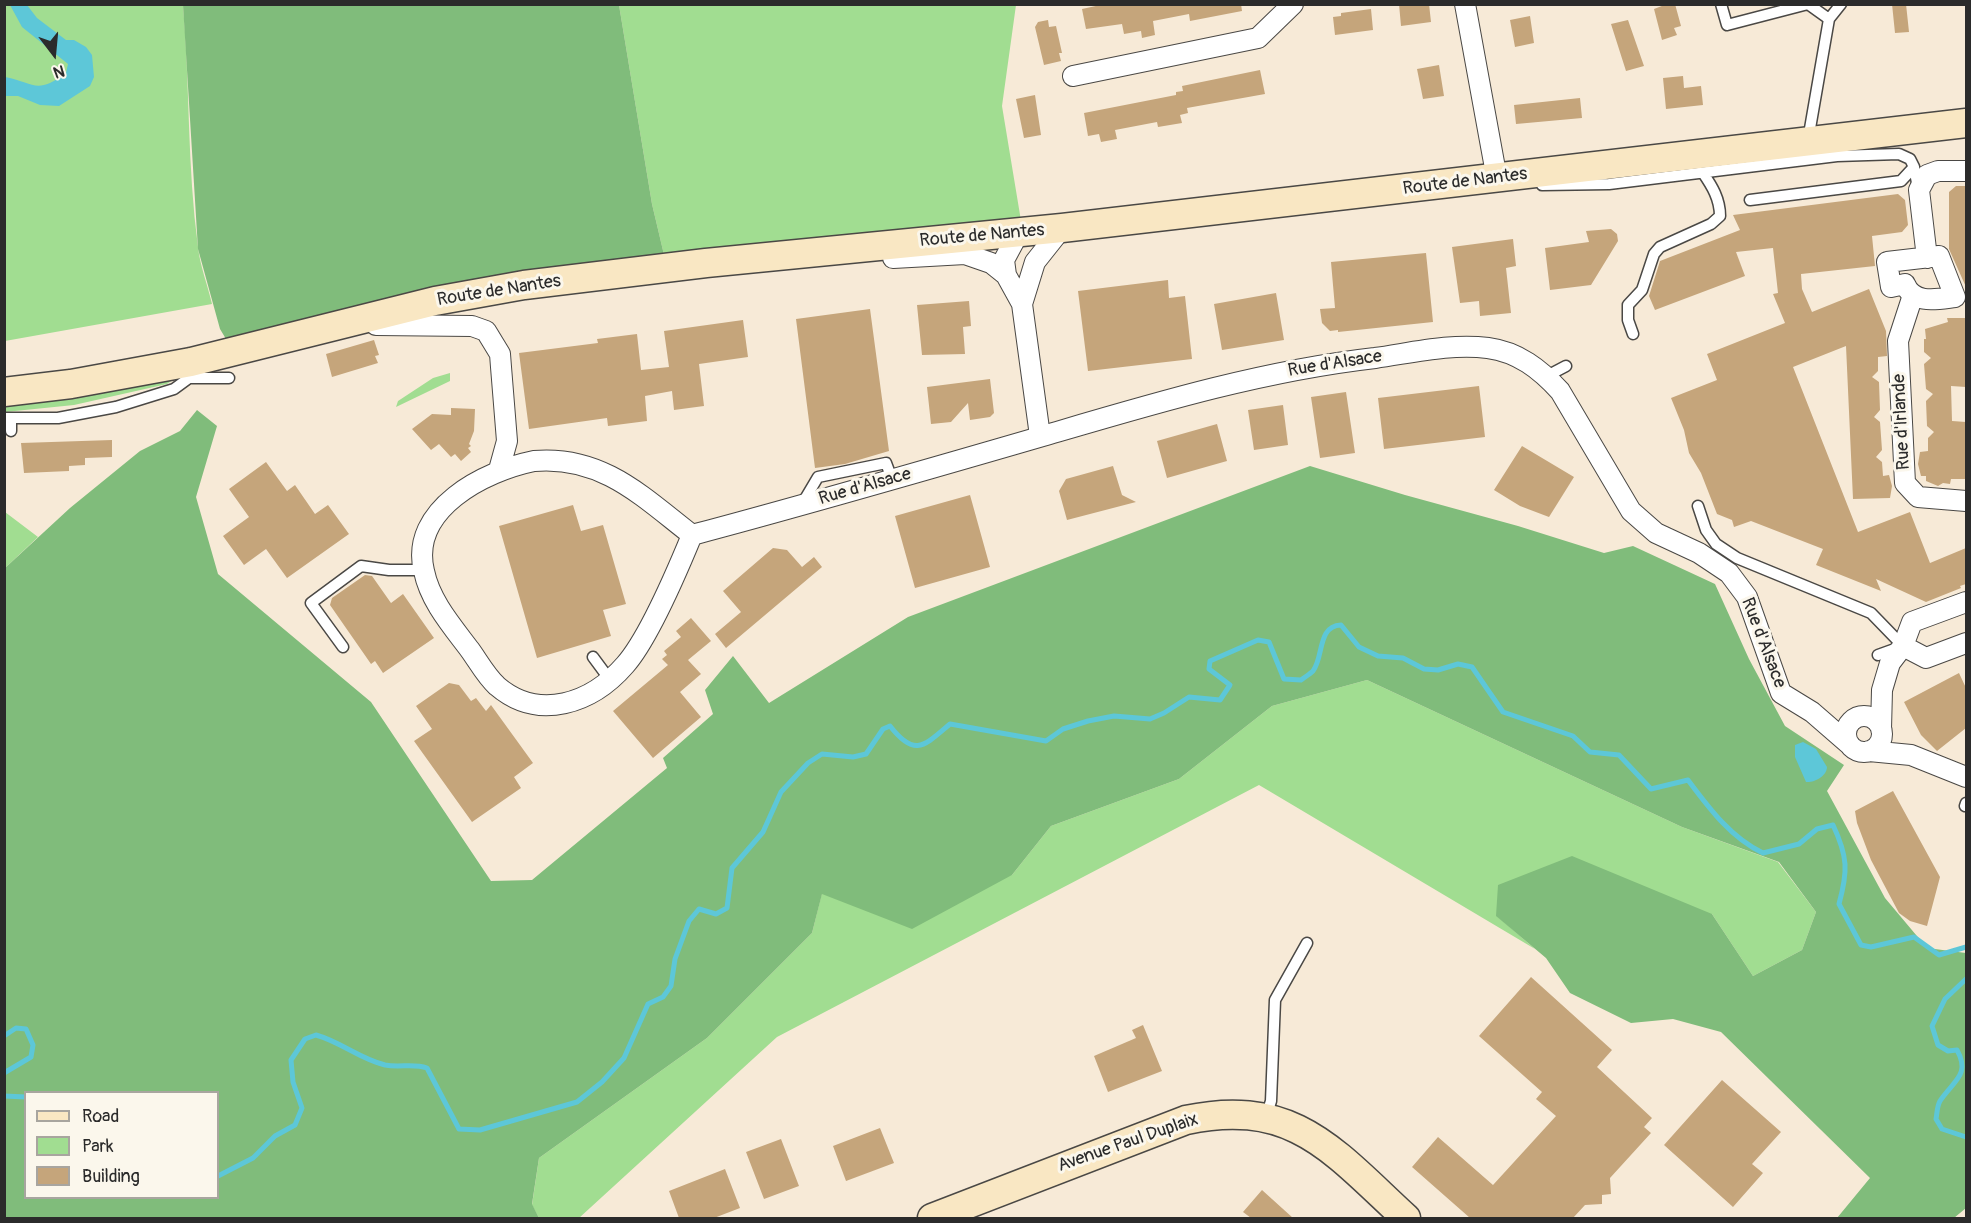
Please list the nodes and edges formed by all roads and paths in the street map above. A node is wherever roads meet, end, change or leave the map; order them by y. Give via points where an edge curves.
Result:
1 (1293, 4) edge
2 (1465, 4) edge
3 (1721, 4) edge
4 (1808, 4) edge
5 (1841, 4) edge
6 (1829, 19) junction
7 (1073, 76) dead end
8 (1966, 123) edge
9 (1808, 140) junction
10 (1914, 166) junction
11 (1966, 171) edge
12 (1703, 172) junction
13 (1509, 177) junction
14 (1918, 190) junction
15 (1750, 200) dead end
16 (1062, 228) junction
17 (1019, 232) junction
18 (768, 257) junction
19 (1927, 258) junction
20 (1005, 275) junction
21 (1960, 289) edge
22 (1913, 295) junction
23 (1022, 304) junction
24 (308, 332) junction
25 (1634, 334) dead end
26 (1566, 366) dead end
27 (196, 368) junction
28 (1547, 376) junction
29 (229, 378) dead end
30 (7, 410) edge
31 (10, 431) dead end
32 (1040, 436) junction
33 (499, 470) junction
34 (1966, 501) edge
35 (1698, 507) dead end
36 (692, 535) junction
37 (1721, 557) junction
38 (423, 570) junction
39 (1966, 602) edge
40 (1966, 643) edge
41 (1903, 645) junction
42 (343, 647) dead end
43 (1878, 655) dead end
44 (593, 657) dead end
45 (609, 680) junction
46 (1882, 690) junction
47 (1812, 712) junction
48 (1856, 718) junction
49 (1882, 730) junction
50 (1850, 745) junction
51 (1869, 751) junction
52 (1911, 755) junction
53 (1966, 777) edge
54 (1307, 943) dead end
55 (1266, 1117) junction
56 (933, 1218) edge
57 (1406, 1218) edge

1 - 7 street via 1258,38
2 - 13 street
3 - 4 lane via 1727,25
4 - 6 lane
5 - 6 lane
6 - 9 lane
8 - 9 main road, Route de Nantes
9 - 13 main road, Route de Nantes
10 - 12 lane via 1899,154 1837,156
10 - 14 lane
10 - 15 lane via 1901,181
11 - 14 street via 1927,175
12 - 13 lane via 1609,184 1536,185
12 - 25 lane via 1720,206 1720,216 1660,247 1654,254 1642,290 1628,305 1628,320
13 - 16 main road, Route de Nantes
14 - 19 street
16 - 17 main road, Route de Nantes
16 - 23 street via 1035,261
17 - 18 main road, Route de Nantes
17 - 20 street via 1004,260
18 - 20 street via 795,263 964,254 991,263
18 - 24 main road, Route de Nantes via 524,285 435,300
19 - 21 street via 1939,256
19 - 22 street via 1887,262 1891,286 1905,284
20 - 23 street
21 - 22 street via 1955,297 1921,300
22 - 34 street, Rue d'Irlande via 1898,341 1905,483 1918,498
23 - 32 street
24 - 27 main road, Route de Nantes
24 - 33 street via 406,324 472,326 486,331 500,354 507,441
26 - 28 lane
27 - 29 lane
27 - 30 main road, Route de Nantes via 71,384
28 - 32 street, Rue d'Alsace via 1529,362 1488,348 1350,360 1241,381
28 - 37 street, Rue d'Alsace via 1560,391 1631,511 1656,533
30 - 31 lane
32 - 36 street, Rue d'Alsace
33 - 36 street via 541,460 589,466 611,475
33 - 38 street via 438,513 425,540
35 - 37 lane
36 - 45 street via 638,646
37 - 41 lane via 1737,558 1785,582 1871,613
37 - 47 street, Rue d'Alsace via 1747,597 1781,693
38 - 42 lane via 361,566 310,603
38 - 45 street via 445,615 491,679 509,694 534,704 563,705 581,699
39 - 41 street via 1912,622
40 - 41 street via 1926,658
41 - 43 lane
41 - 46 street via 1890,663
44 - 45 lane
46 - 48 street
46 - 49 street
47 - 48 street, Rue d'Alsace
47 - 50 street, Rue d'Alsace
48 - 49 street via 1875,719
48 - 50 street via 1846,729
49 - 51 street via 1879,744
49 - 52 street
50 - 51 street via 1858,751
51 - 52 street
52 - 53 street
54 - 55 lane via 1275,1000 1271,1101
55 - 56 main road, Avenue Paul Duplaix via 1222,1114 1186,1120 1036,1176 975,1207
55 - 57 main road, Avenue Paul Duplaix via 1308,1132 1325,1144

